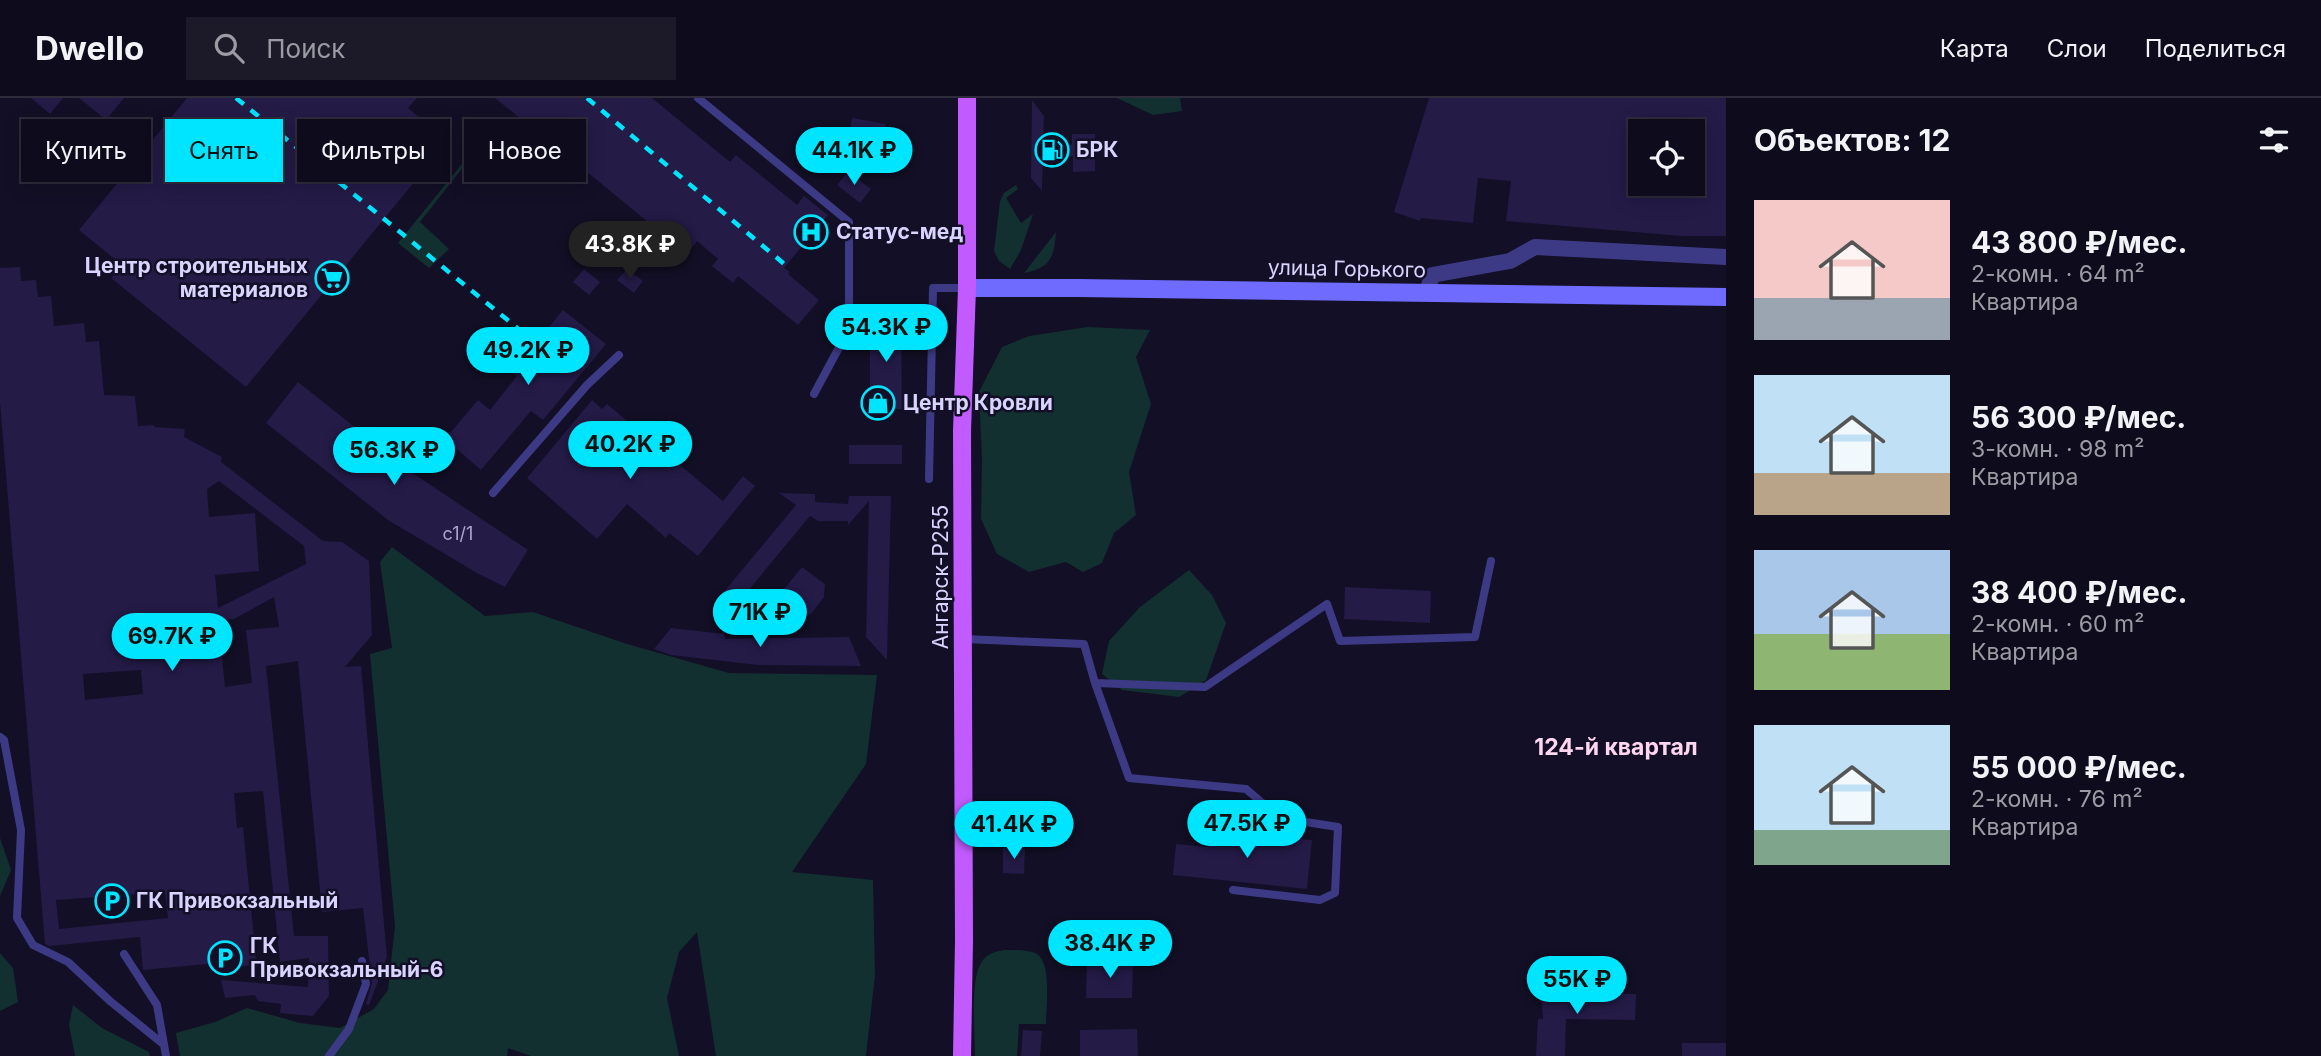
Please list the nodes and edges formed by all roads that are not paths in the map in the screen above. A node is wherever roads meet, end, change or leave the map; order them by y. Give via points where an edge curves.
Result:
1 (698, 98) edge
2 (967, 98) edge
3 (1726, 257) edge
4 (967, 288) junction
5 (1427, 293) junction
6 (1726, 297) edge
7 (619, 355) dead end
8 (814, 394) dead end
9 (929, 478) dead end
10 (493, 493) dead end
11 (1491, 561) dead end
12 (964, 639) junction
13 (1095, 683) junction
14 (0, 737) edge
15 (1233, 890) dead end
16 (124, 954) dead end
17 (362, 961) dead end
18 (163, 1044) junction
19 (166, 1056) edge
20 (329, 1056) edge
21 (962, 1056) edge

1 - 8 lane via 849,222 849,329
2 - 4 main road, Ангарск-Р255
3 - 5 street via 1535,247 1510,261 1432,275
4 - 5 street, улица Горького
4 - 9 lane via 933,288
4 - 12 main road, Ангарск-Р255 via 962,431
5 - 6 street, улица Горького
7 - 10 lane
11 - 13 lane via 1475,637 1340,641 1327,604 1205,687
12 - 13 lane via 1084,644
12 - 21 main road, Ангарск-Р255
13 - 15 lane via 1129,778 1246,789 1280,818 1338,827 1335,893 1320,900
14 - 18 lane via 21,831 18,918 33,945 68,962
16 - 18 lane via 157,1005
17 - 20 lane via 366,984 349,1029
18 - 19 lane

